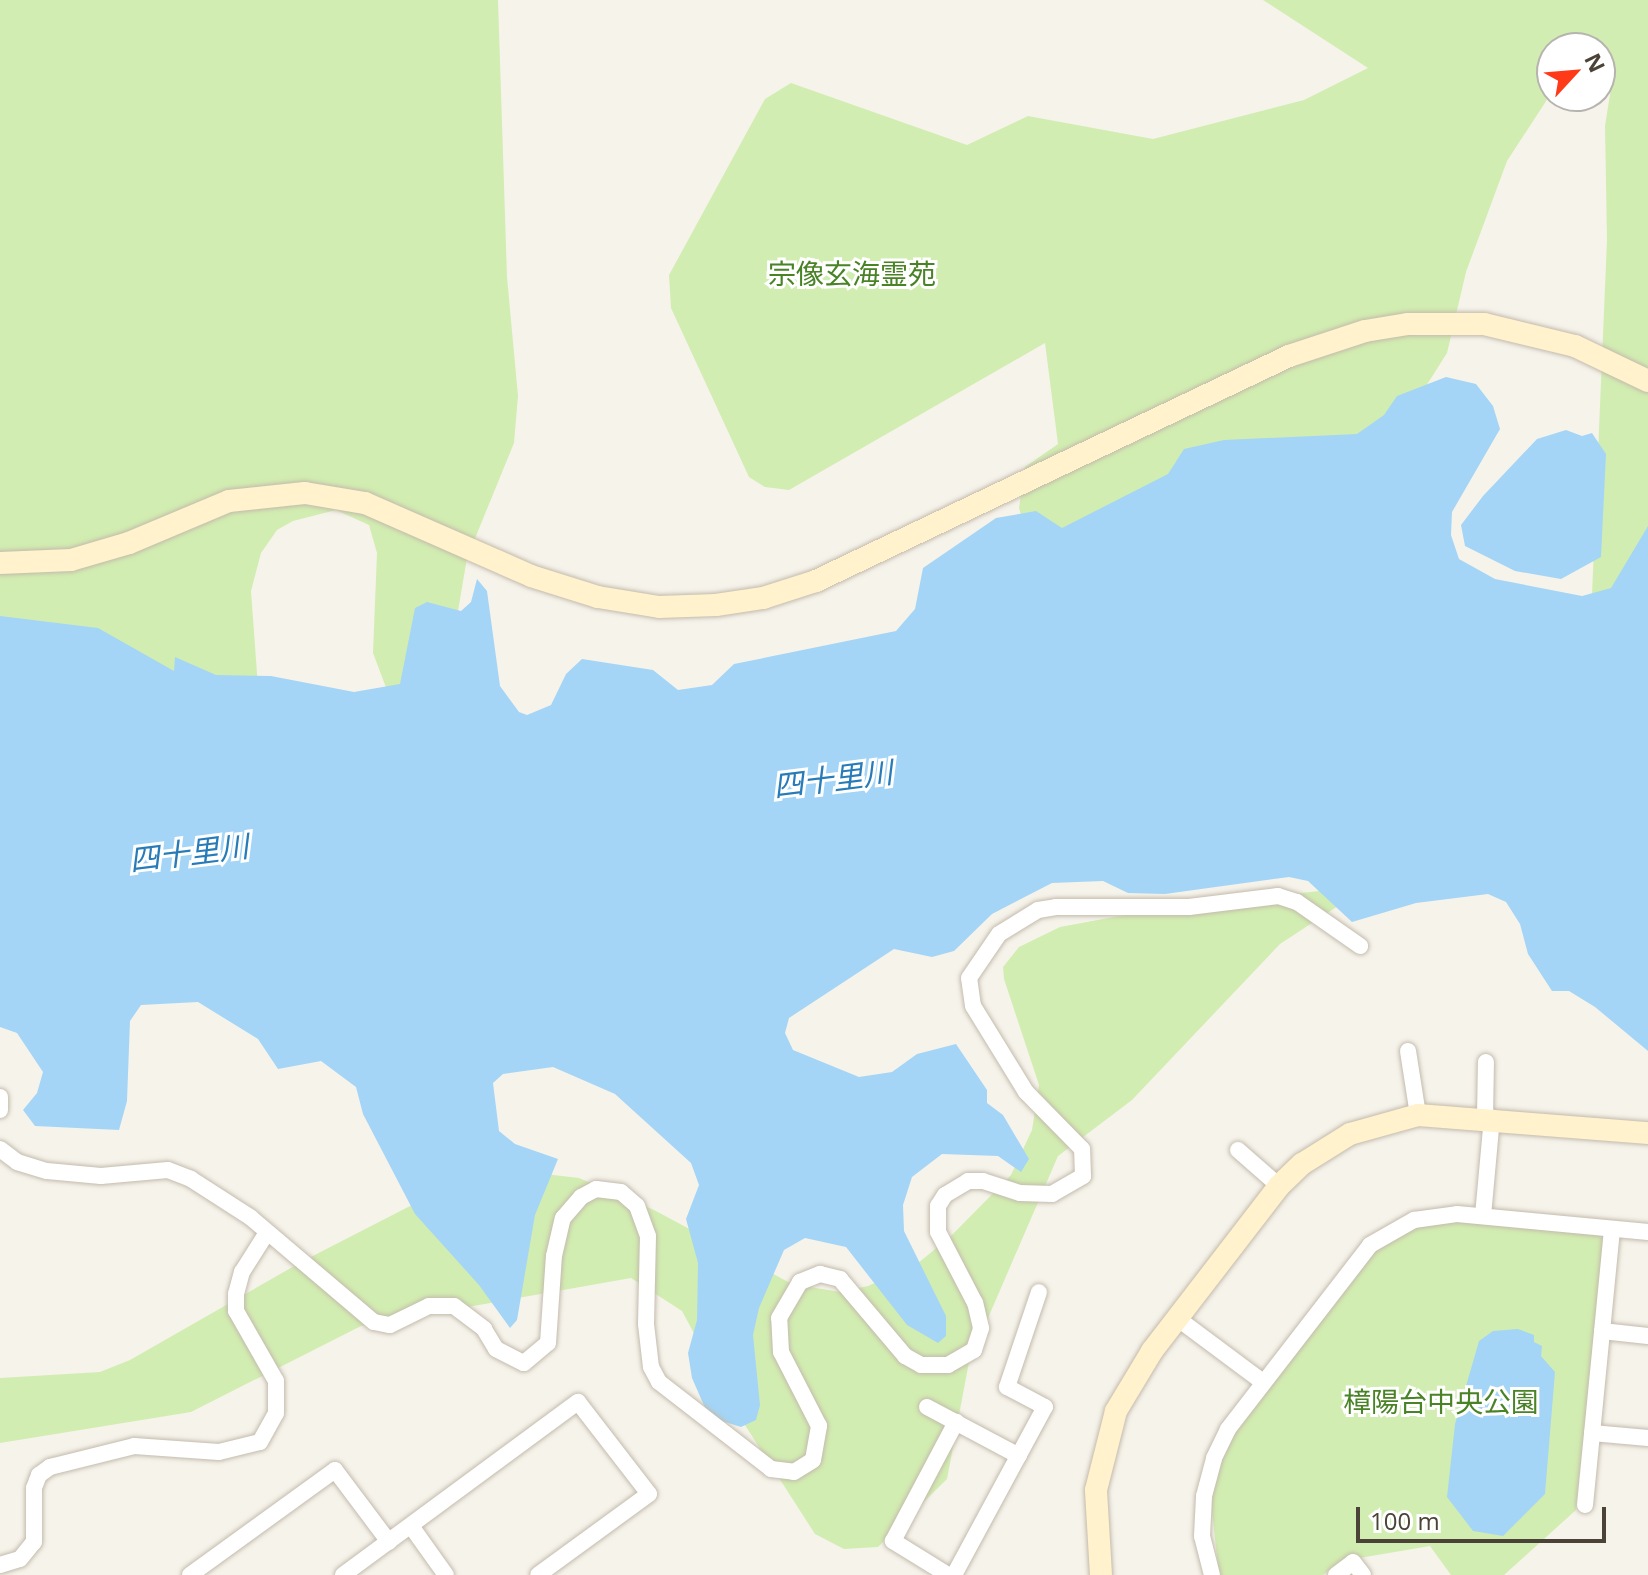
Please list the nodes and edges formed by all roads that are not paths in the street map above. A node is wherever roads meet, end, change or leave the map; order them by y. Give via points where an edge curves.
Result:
1 (1648, 381) edge
2 (0, 563) edge
3 (1360, 946) dead end
4 (1408, 1051) dead end
5 (1486, 1062) dead end
6 (0, 1097) edge
7 (0, 1110) edge
8 (1418, 1115) junction
9 (1488, 1117) junction
10 (1648, 1133) edge
11 (0, 1149) edge
12 (1238, 1150) dead end
13 (1279, 1186) junction
14 (1483, 1216) junction
15 (1612, 1229) junction
16 (1648, 1232) edge
17 (266, 1234) junction
18 (1039, 1292) dead end
19 (1177, 1318) junction
20 (1602, 1331) junction
21 (1648, 1336) edge
22 (1263, 1382) junction
23 (927, 1407) dead end
24 (956, 1422) junction
25 (1592, 1433) junction
26 (1648, 1438) edge
27 (1019, 1456) junction
28 (1585, 1505) dead end
29 (411, 1526) junction
30 (389, 1542) junction
31 (0, 1565) edge
32 (195, 1573) edge
33 (343, 1575) edge
34 (446, 1575) edge
35 (538, 1575) edge
36 (951, 1575) edge
37 (1101, 1575) edge
38 (1212, 1575) edge
39 (1336, 1575) edge
40 (1363, 1575) edge

1 - 2 street via 1575,346 1484,324 1421,323 1365,331 1277,362 816,581 763,598 716,605 659,607 598,597 531,576 365,503 305,493 229,501 83,558
3 - 17 street via 1297,902 1278,896 1189,907 1056,907 1038,910 999,934 969,978 973,1006 1026,1092 1082,1149 1083,1176 1052,1194 968,1181 945,1195 938,1206 938,1232 975,1303 981,1328 974,1350 948,1365 921,1365 905,1356 840,1279 820,1274 800,1282 779,1318 781,1352 819,1426 813,1460 794,1472 771,1469 659,1382 651,1367 646,1324 646,1228 637,1206 621,1192 596,1189 563,1218 555,1246 548,1343 524,1363 496,1349 484,1329 454,1306 429,1306 390,1325 374,1322
4 - 8 street
5 - 9 street
6 - 7 street
8 - 9 street
8 - 13 street via 1337,1141
9 - 10 street
9 - 14 street
11 - 17 street via 17,1162 47,1171 101,1176 168,1170 250,1217
12 - 13 street
13 - 19 street
14 - 15 street
14 - 22 street via 1414,1220 1370,1245
15 - 16 street
15 - 20 street
17 - 31 street via 242,1272 236,1294 236,1311 276,1381 276,1413 260,1442 219,1452 134,1446 50,1467 34,1488 34,1542 20,1559
18 - 27 street via 1007,1387 1045,1407
19 - 22 street
19 - 37 street via 1136,1374 1104,1449 1096,1490
20 - 21 street
20 - 25 street
22 - 38 street via 1228,1429 1204,1496 1202,1536
23 - 24 street
24 - 27 street
24 - 36 street via 893,1541
25 - 26 street
25 - 28 street
27 - 36 street
29 - 30 street
29 - 34 street
29 - 35 street via 578,1402 649,1494
30 - 32 street via 335,1470
30 - 33 street
39 - 40 street via 1353,1562

